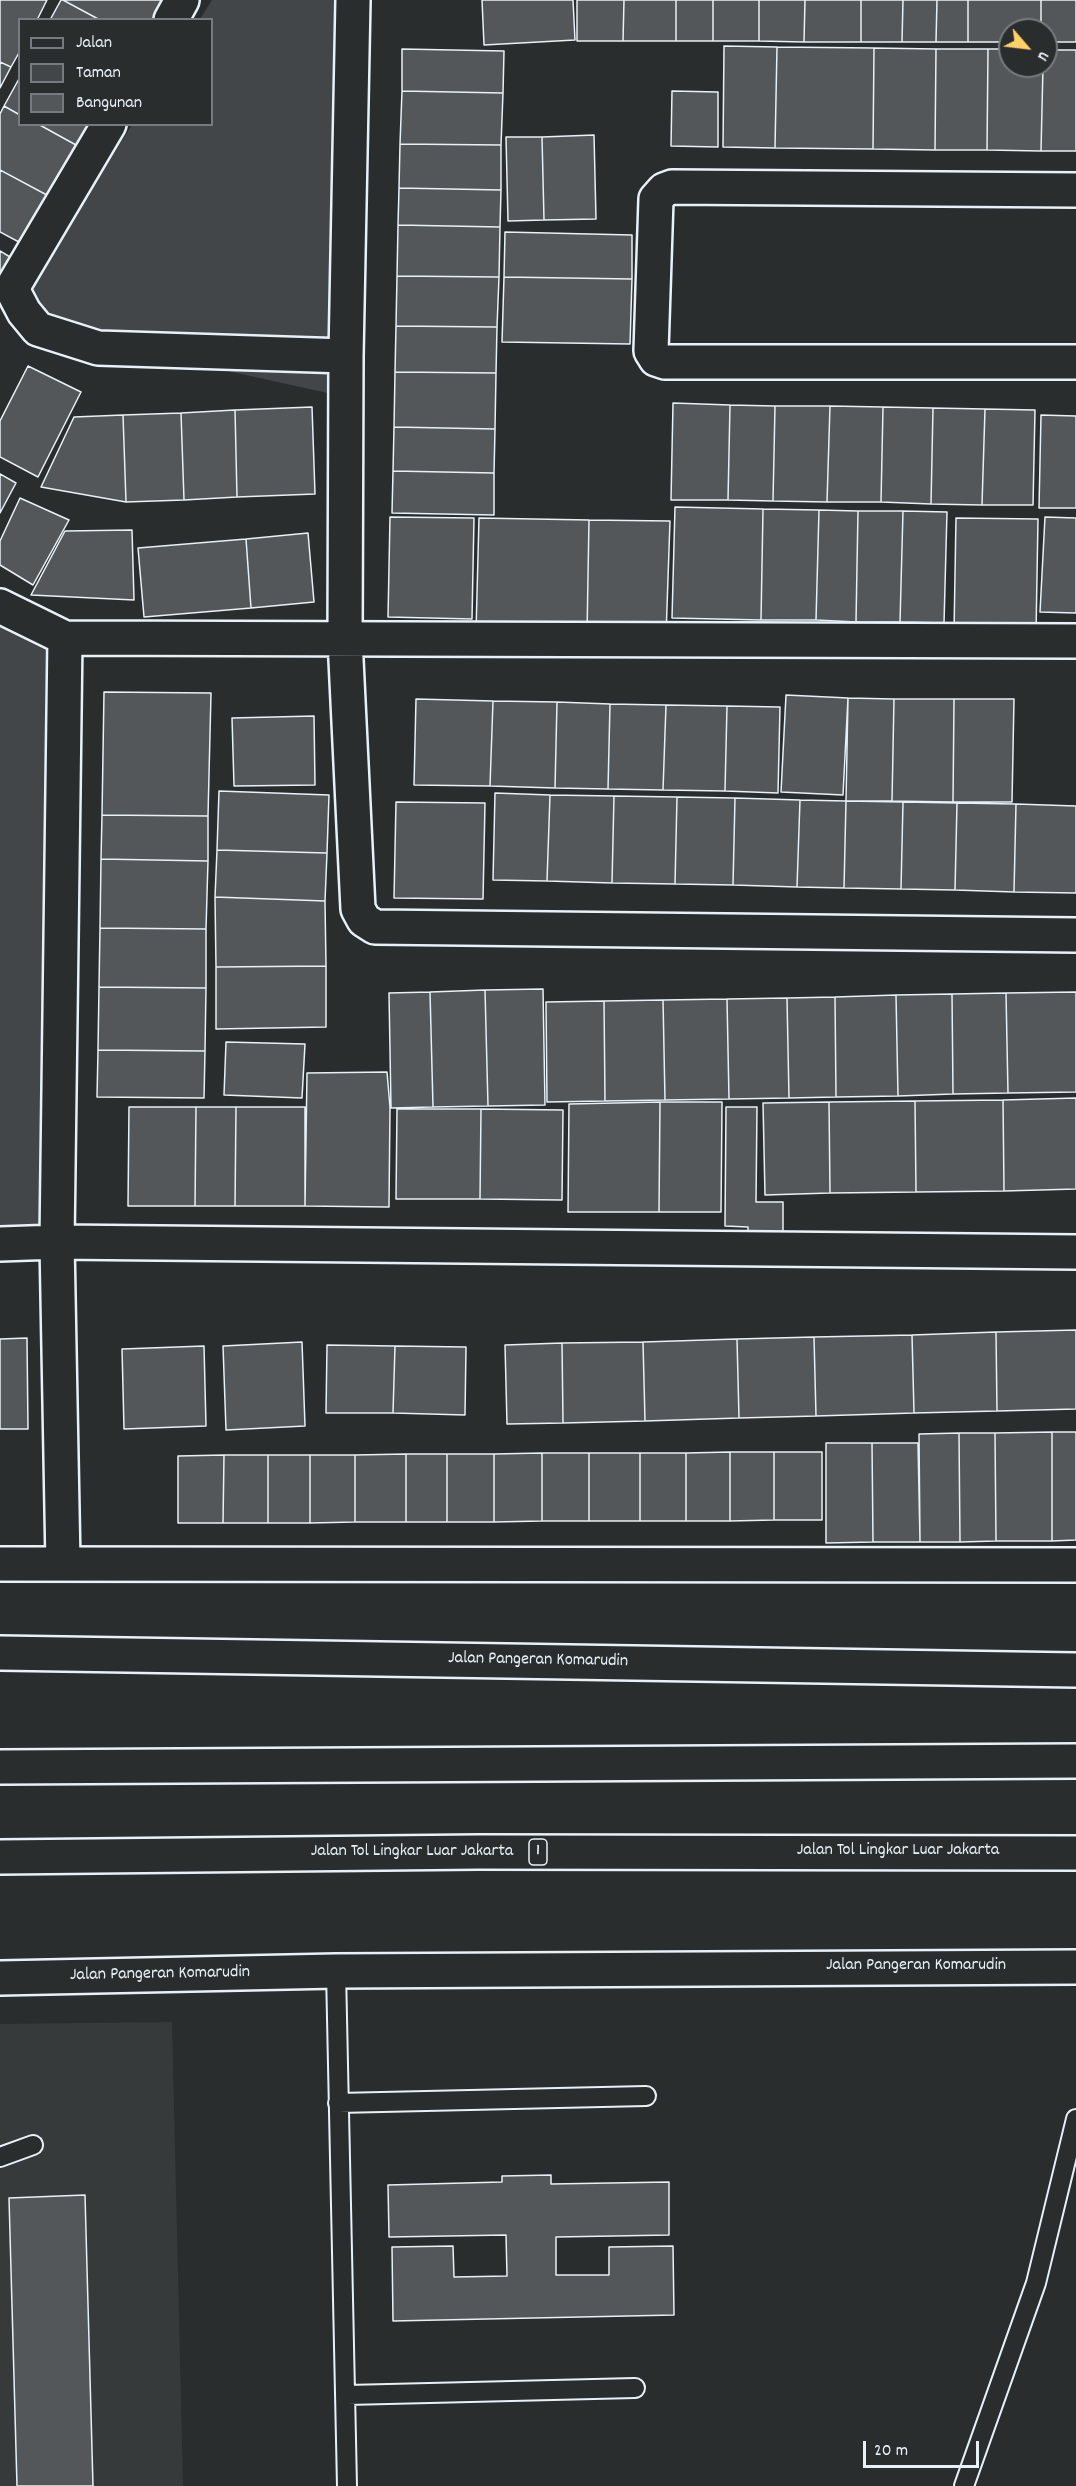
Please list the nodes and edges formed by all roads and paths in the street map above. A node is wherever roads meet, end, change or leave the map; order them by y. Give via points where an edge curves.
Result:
1 (182, 0) edge
2 (353, 0) edge
3 (172, 18) edge
4 (108, 126) edge
5 (1076, 190) edge
6 (346, 356) junction
7 (1076, 362) edge
8 (0, 606) edge
9 (65, 638) junction
10 (345, 639) junction
11 (1076, 641) edge
12 (1076, 935) edge
13 (57, 1242) junction
14 (0, 1244) edge
15 (1076, 1252) edge
16 (0, 1564) edge
17 (63, 1564) junction
18 (1076, 1565) edge
19 (0, 1653) edge
20 (1076, 1670) edge
21 (1076, 1761) edge
22 (0, 1767) edge
23 (1076, 1853) edge
24 (0, 1857) edge
25 (1076, 1967) edge
26 (336, 1971) junction
27 (0, 1978) edge
28 (646, 2096) dead end
29 (338, 2103) junction
30 (1076, 2119) edge
31 (33, 2145) dead end
32 (0, 2157) edge
33 (635, 2388) dead end
34 (347, 2395) junction
35 (347, 2486) edge
36 (964, 2486) edge

1 - 3 main road
2 - 6 main road
4 - 6 main road via 15,283 14,293 38,329 98,348
5 - 7 main road via 664,189 656,199 651,351 665,362
6 - 10 main road
8 - 9 main road
9 - 10 main road
9 - 13 main road
10 - 11 main road
10 - 12 main road via 358,909 364,920 375,927
13 - 14 main road
13 - 15 main road
13 - 17 main road
16 - 17 main road
17 - 18 main road
19 - 20 main road, Jalan Pangeran Komarudin
21 - 22 main road
23 - 24 main road, Jalan Tol Lingkar Luar Jakarta / 1 via 467,1852
25 - 26 main road, Jalan Pangeran Komarudin
26 - 27 main road, Jalan Pangeran Komarudin
26 - 29 lane
28 - 29 lane
29 - 34 lane
30 - 36 lane via 1036,2283
31 - 32 lane
33 - 34 lane
34 - 35 lane

